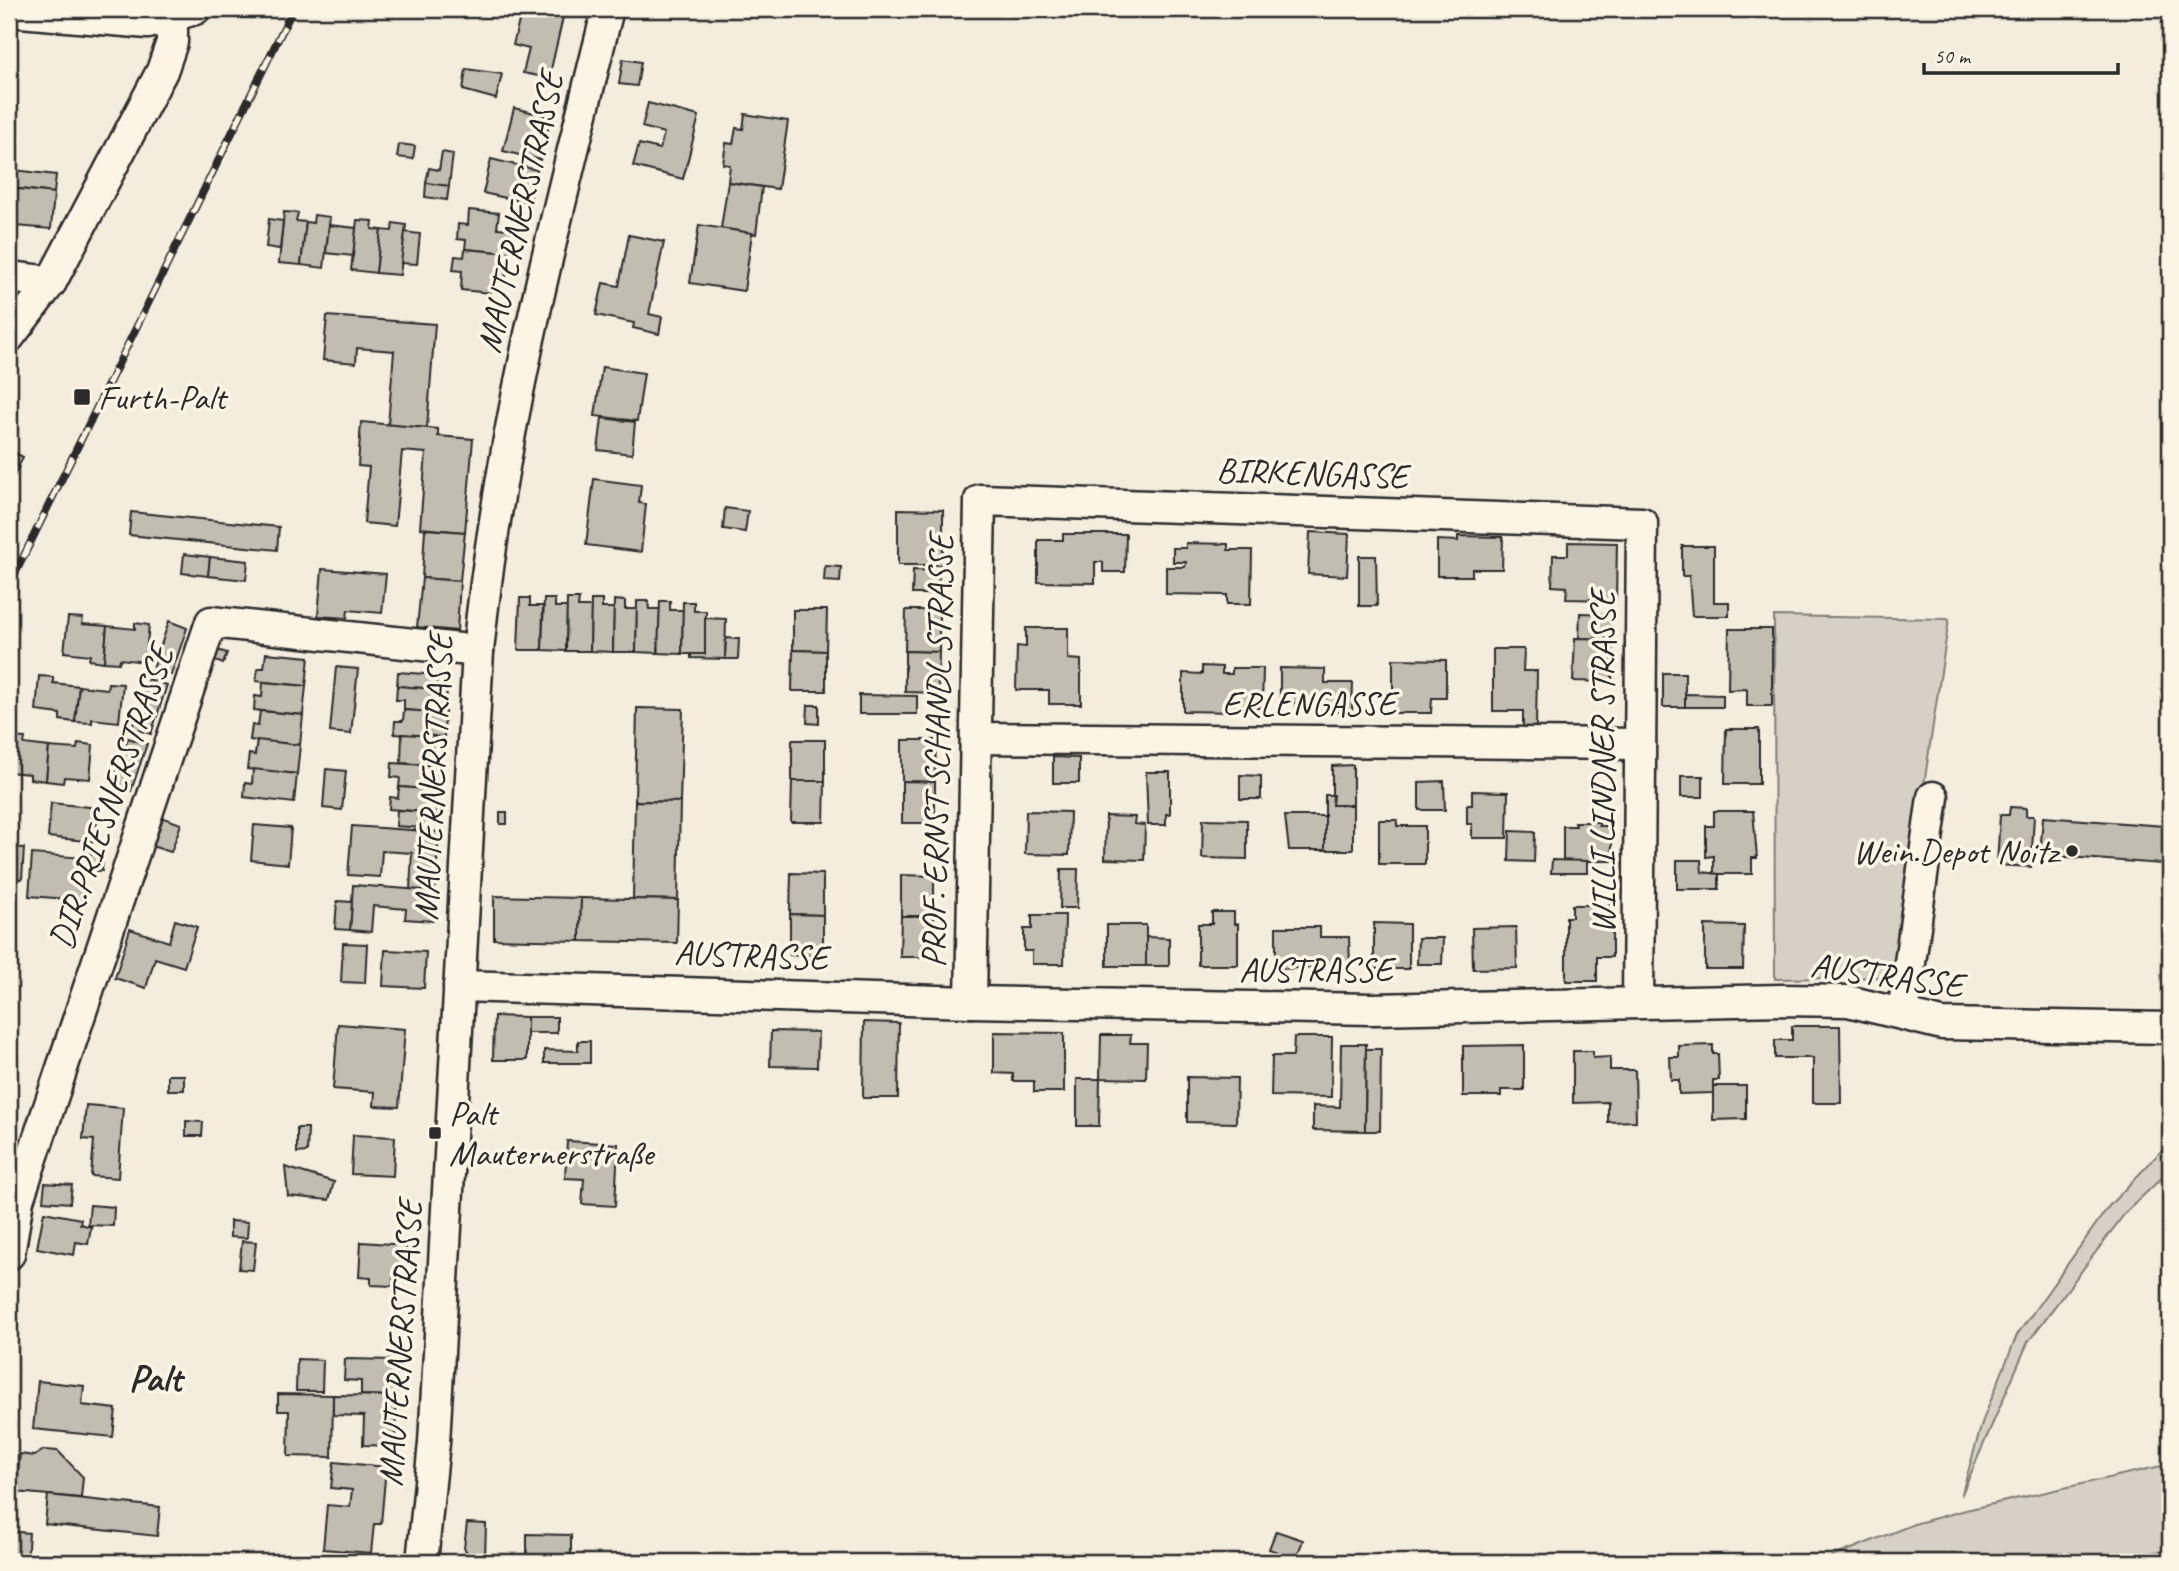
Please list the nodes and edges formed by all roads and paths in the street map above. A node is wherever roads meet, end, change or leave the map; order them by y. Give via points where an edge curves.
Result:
1 (608, 9) edge
2 (9, 11) edge
3 (180, 12) edge
4 (9, 277) edge
5 (51, 282) junction
6 (9, 337) edge
7 (980, 500) joint
8 (1642, 523) joint
9 (478, 651) junction
10 (976, 738) junction
11 (1640, 744) junction
12 (1933, 797) dead end
13 (459, 986) junction
14 (971, 1002) junction
15 (1638, 1002) junction
16 (1903, 1013) junction
17 (2170, 1028) edge
18 (9, 1254) edge
19 (422, 1562) edge

1 - 9 street, MAUTERNERSTRASSE via 513,416 495,510
2 - 3 street via 148,23
3 - 5 street via 162,71
4 - 5 street
5 - 6 street
7 - 8 street, BIRKENGASSE
7 - 10 street, PROF. ERNST SCHANDL STRASSE
8 - 11 street, WILLI LINDNER STRASSE
9 - 13 street, MAUTERNERSTRASSE
9 - 18 street, DIR.PRIESNERSTRASSE via 211,622 22,1187
10 - 11 street, ERLENGASSE
10 - 14 street, PROF. ERNST SCHANDL STRASSE
11 - 15 street, WILLI LINDNER STRASSE
12 - 16 street
13 - 14 street, AUSTRASSE
13 - 19 street, MAUTERNERSTRASSE via 437,1402
14 - 15 street, AUSTRASSE via 1373,1009
15 - 16 street, AUSTRASSE via 1848,1001
16 - 17 street, AUSTRASSE via 1942,1024 1987,1027

